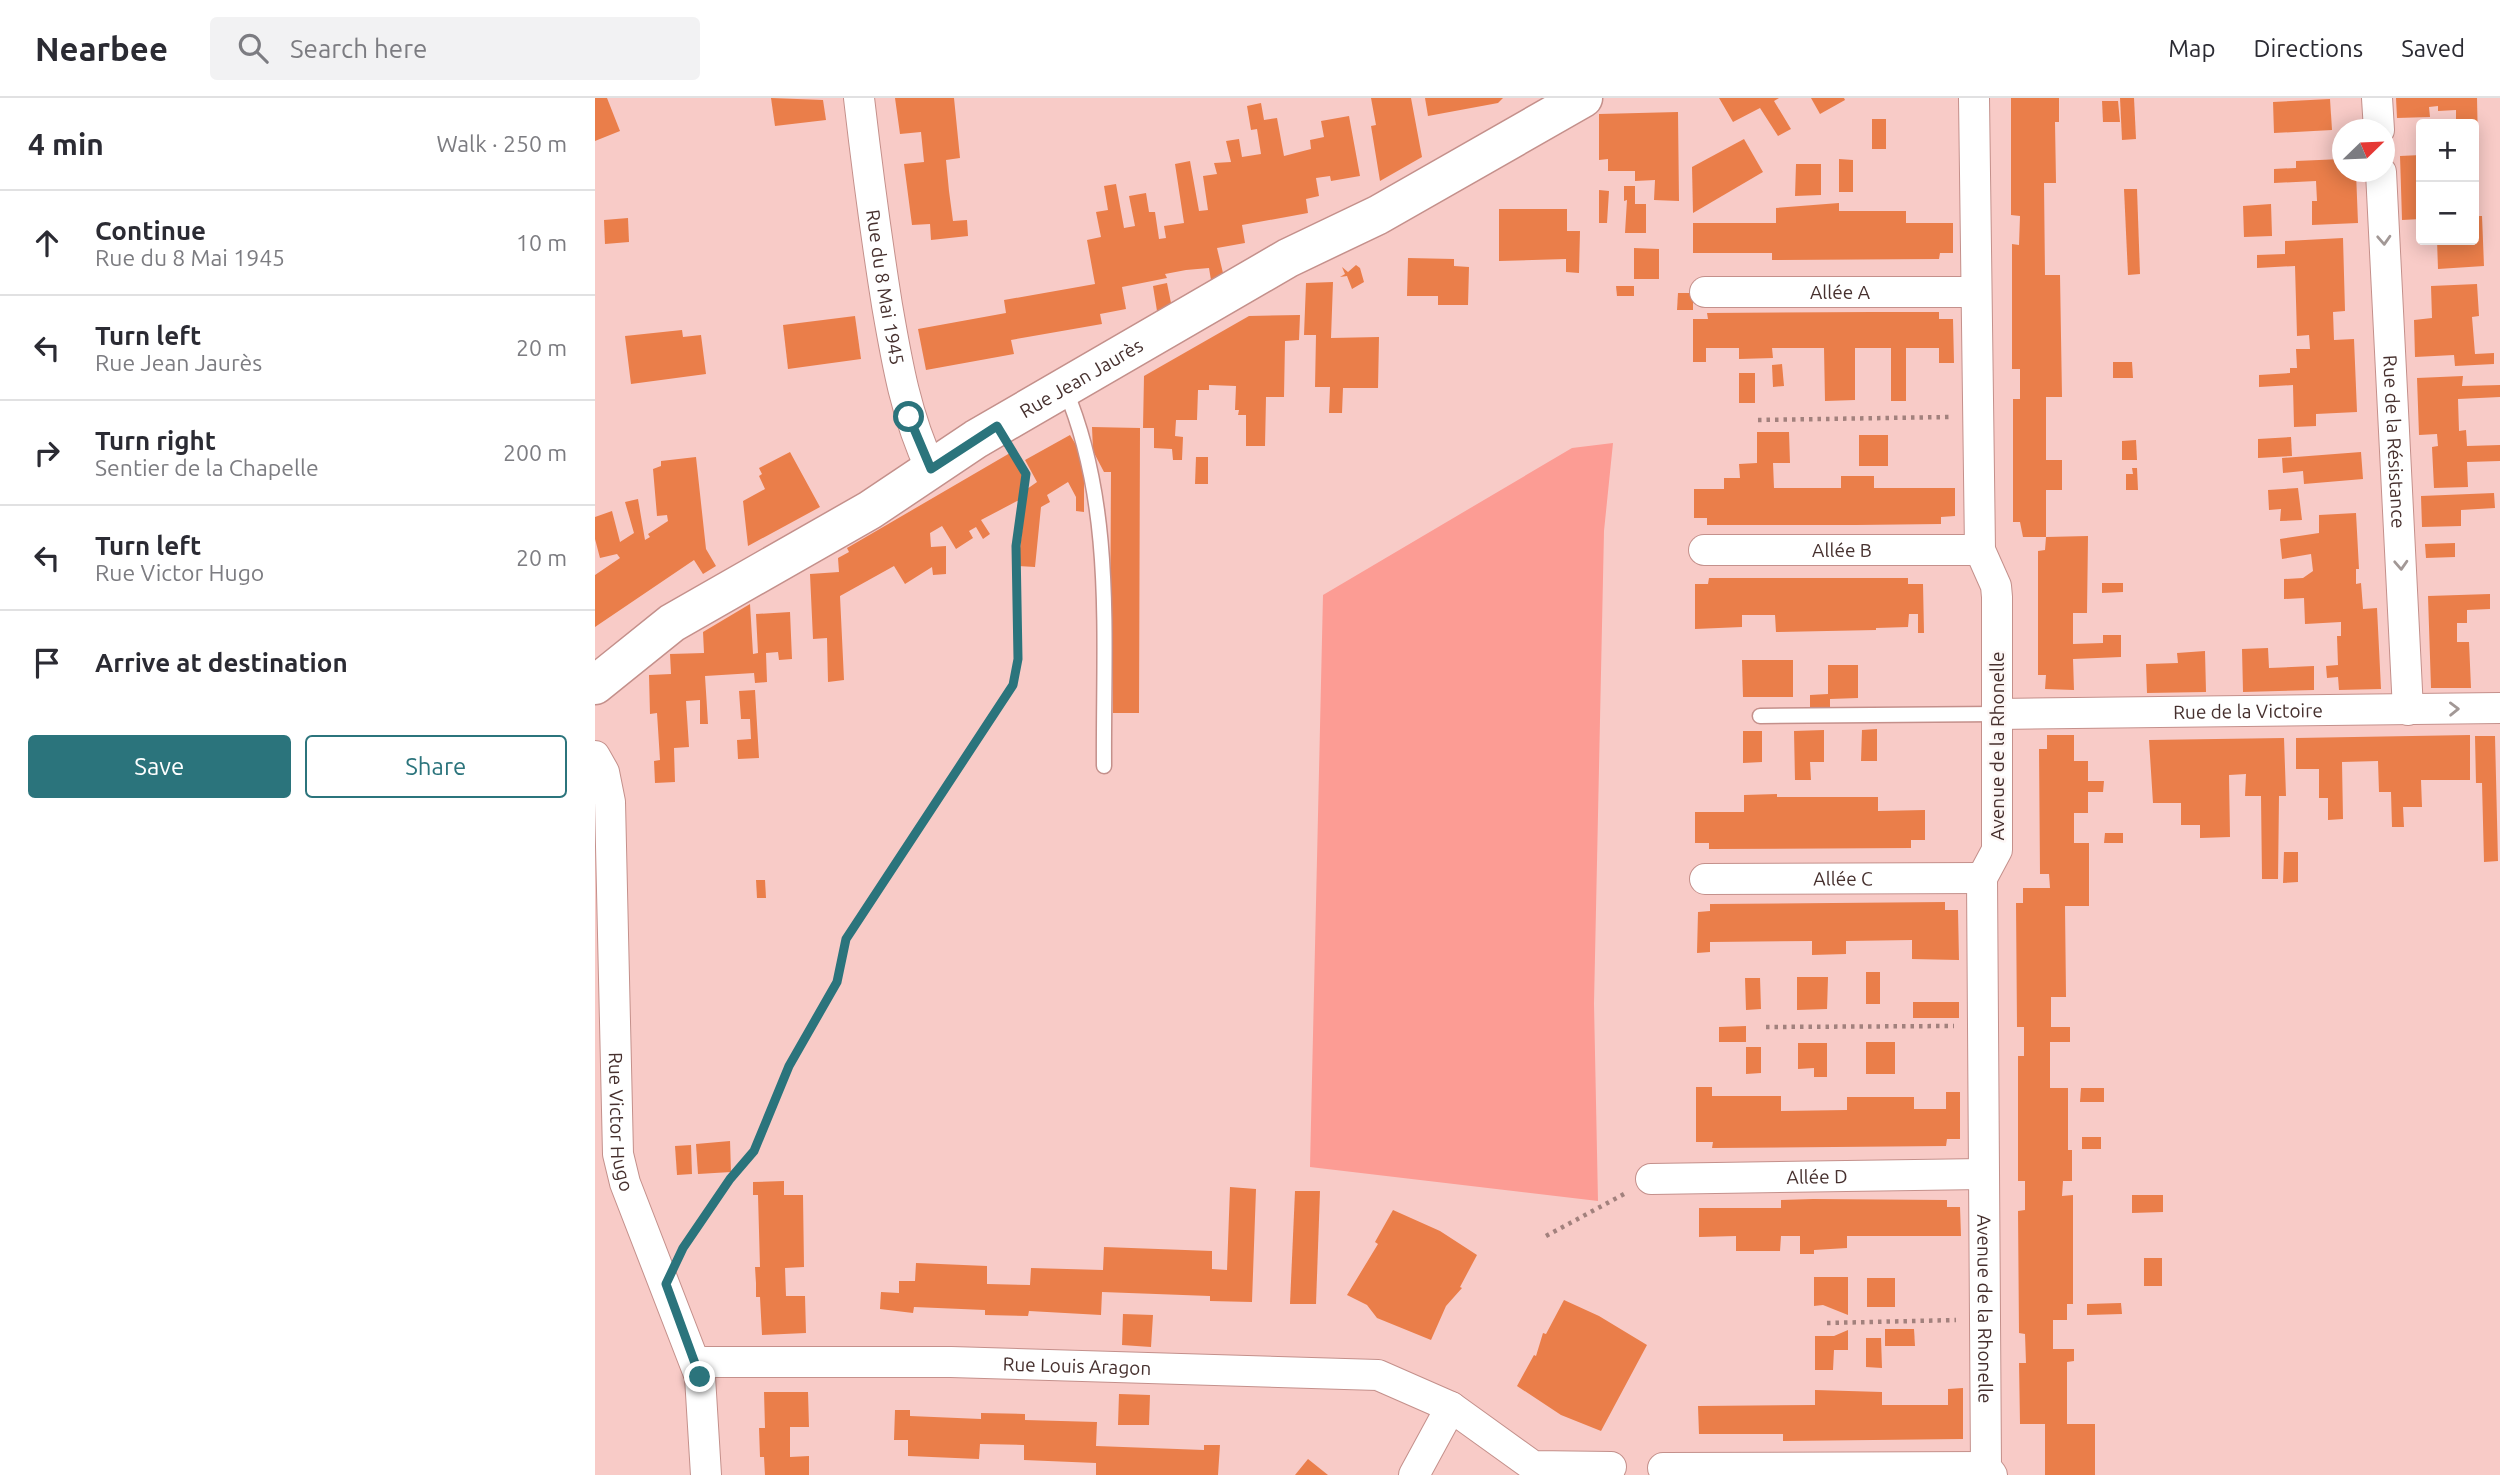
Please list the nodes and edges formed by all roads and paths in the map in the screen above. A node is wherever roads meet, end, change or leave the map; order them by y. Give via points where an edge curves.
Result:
1 (859, 98) edge
2 (1583, 98) edge
3 (1974, 98) edge
4 (2377, 98) edge
5 (2378, 119) edge
6 (2382, 182) edge
7 (1705, 292) dead end
8 (1976, 292) junction
9 (1064, 387) junction
10 (1977, 416) junction
11 (1758, 420) dead end
12 (997, 426) junction
13 (931, 469) junction
14 (1704, 550) dead end
15 (1980, 550) junction
16 (595, 685) edge
17 (2500, 708) edge
18 (2408, 710) junction
19 (1998, 713) junction
20 (1761, 716) dead end
21 (595, 756) edge
22 (1104, 766) dead end
23 (1982, 878) junction
24 (1705, 879) dead end
25 (1983, 1026) junction
26 (1766, 1027) dead end
27 (1983, 1174) junction
28 (1651, 1179) joint
29 (1546, 1236) dead end
30 (666, 1284) junction
31 (1985, 1319) junction
32 (1827, 1323) dead end
33 (695, 1362) junction
34 (1451, 1406) junction
35 (1611, 1466) dead end
36 (1663, 1468) dead end
37 (1532, 1470) edge
38 (1989, 1471) edge
39 (706, 1475) edge
40 (1414, 1475) edge

1 - 13 street, Rue du 8 Mai 1945 via 873,221 901,385
2 - 9 street, Rue Jean Jaurès via 1369,221 1288,258
3 - 8 street, Avenue de la Rhonelle
4 - 5 street
6 -> 18 street, Rue de la Résistance
7 - 8 street, Allée A
8 - 10 street, Avenue de la Rhonelle
9 - 12 street, Rue Jean Jaurès
9 - 22 lane via 1087,450 1102,539
10 - 11 path
10 - 15 street, Avenue de la Rhonelle
12 - 13 street, Rue Jean Jaurès
12 - 30 path via 1026,474 1016,546 1018,659 1013,685 846,939 837,982 789,1066 754,1151 683,1248
13 - 16 street, Rue Jean Jaurès via 870,510 672,623
14 - 15 street, Allée B
15 - 19 street, Avenue de la Rhonelle via 1996,586
18 -> 17 street, Rue de la Victoire
18 - 19 street, Rue de la Victoire
19 - 20 lane
19 - 23 street, Avenue de la Rhonelle via 1997,850
21 - 30 street, Rue Victor Hugo via 604,772 610,802 618,1154
23 - 24 street, Allée C
23 - 25 street, Avenue de la Rhonelle
25 - 26 path
25 - 27 street, Avenue de la Rhonelle
27 - 28 street, Allée D
27 - 31 street, Avenue de la Rhonelle
28 - 29 path
30 - 33 street, Rue Victor Hugo
31 - 32 path
31 - 38 street, Avenue de la Rhonelle
33 - 34 street, Rue Louis Aragon via 951,1362 1365,1374 1388,1377
33 - 39 street, Rue Victor Hugo via 703,1399
34 - 37 street, Rue Louis Aragon
34 - 40 street
35 - 37 street
36 - 38 street

